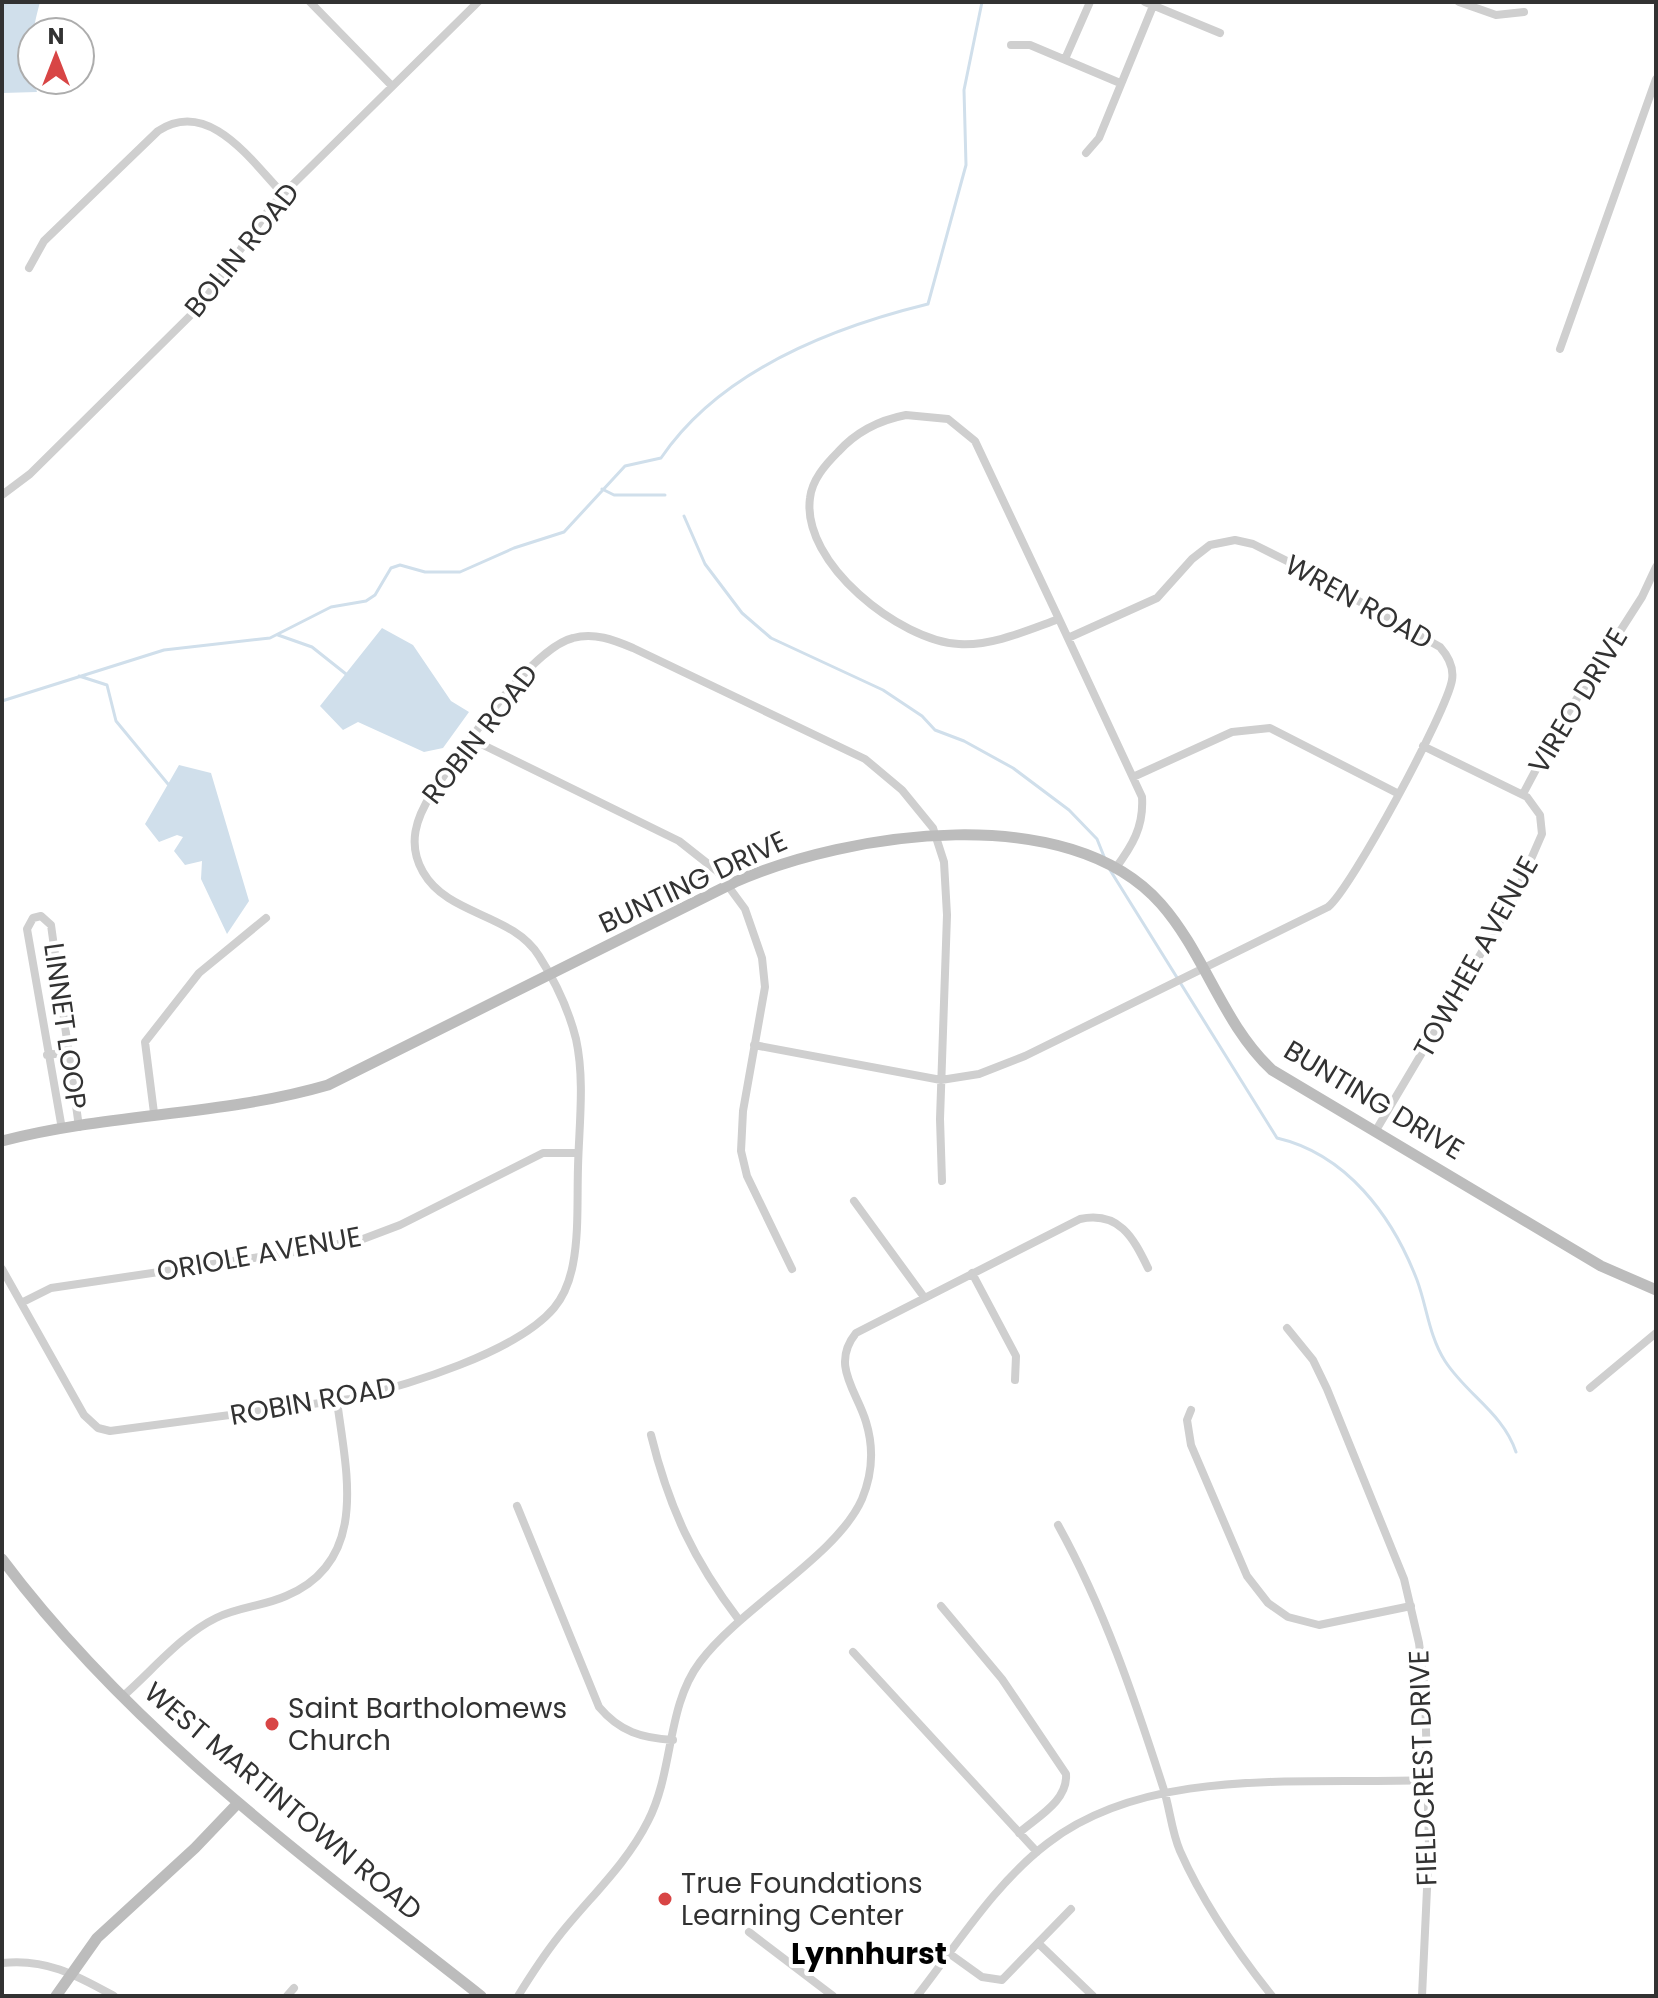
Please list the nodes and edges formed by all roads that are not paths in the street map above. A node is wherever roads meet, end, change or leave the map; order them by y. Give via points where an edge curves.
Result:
1 (310, 2) edge
2 (478, 2) edge
3 (1090, 2) edge
4 (1459, 2) edge
5 (1149, 4) edge
6 (1524, 12) dead end
7 (1220, 33) dead end
8 (1011, 45) dead end
9 (1065, 59) junction
10 (1656, 79) edge
11 (1120, 83) junction
12 (392, 86) junction
13 (1086, 153) dead end
14 (283, 194) junction
15 (29, 268) dead end
16 (1560, 349) dead end
17 (2, 495) edge
18 (1656, 567) edge
19 (1059, 619) junction
20 (1068, 638) junction
21 (473, 740) junction
22 (1423, 746) junction
23 (1133, 777) junction
24 (1397, 793) junction
25 (1523, 794) junction
26 (937, 836) junction
27 (1115, 869) junction
28 (728, 886) junction
29 (266, 918) dead end
30 (1201, 969) junction
31 (550, 976) junction
32 (754, 1045) junction
33 (70, 1052) junction
34 (47, 1055) junction
35 (941, 1080) junction
36 (154, 1113) junction
37 (79, 1127) junction
38 (62, 1129) junction
39 (1375, 1132) junction
40 (2, 1141) edge
41 (578, 1153) junction
42 (942, 1181) dead end
43 (854, 1201) dead end
44 (1148, 1268) dead end
45 (2, 1269) edge
46 (792, 1269) dead end
47 (972, 1273) junction
48 (1656, 1290) edge
49 (924, 1297) junction
50 (23, 1302) junction
51 (1287, 1328) dead end
52 (1656, 1333) edge
53 (1015, 1380) dead end
54 (1590, 1388) dead end
55 (337, 1401) junction
56 (1191, 1410) dead end
57 (651, 1435) dead end
58 (517, 1506) dead end
59 (1058, 1525) dead end
60 (2, 1559) edge
61 (941, 1606) dead end
62 (1411, 1606) junction
63 (739, 1620) junction
64 (853, 1652) dead end
65 (122, 1697) junction
66 (673, 1740) junction
67 (1427, 1780) junction
68 (1164, 1791) junction
69 (238, 1803) junction
70 (1019, 1833) junction
71 (1037, 1852) junction
72 (1071, 1909) dead end
73 (749, 1932) dead end
74 (1038, 1943) junction
75 (950, 1954) junction
76 (2, 1963) edge
77 (72, 1973) junction
78 (294, 1988) dead end
79 (56, 1996) edge
80 (114, 1996) edge
81 (287, 1996) edge
82 (481, 1996) edge
83 (518, 1996) edge
84 (833, 1996) edge
85 (917, 1996) edge
86 (1093, 1996) edge
87 (1272, 1996) edge
88 (1422, 1996) edge

1 - 12 street
2 - 12 street, BOLIN ROAD
3 - 9 street
4 - 6 street via 1496,15
5 - 7 street
5 - 11 street
8 - 9 street via 1030,45
9 - 11 street
10 - 16 street
11 - 13 street via 1099,138
12 - 14 street, BOLIN ROAD
14 - 15 street via 219,130 194,121 171,123 44,241
14 - 17 street, BOLIN ROAD via 200,306 30,474
18 - 25 street, VIREO DRIVE
19 - 19 street via 979,446 956,423 917,414 885,420 841,448 813,483 809,518 822,551 865,598 898,624 938,641 972,644
19 - 20 street
20 - 22 street, WREN ROAD via 1157,598 1210,545 1245,541 1444,651 1452,681
20 - 23 street
21 - 26 street, ROBIN ROAD via 546,651 574,637 602,637 865,759 902,790
21 - 28 street via 679,841
21 - 31 street, ROBIN ROAD via 419,813 417,859 428,881 442,893 518,933
22 - 24 street, WREN ROAD
22 - 25 street
23 - 24 street via 1232,732 1270,728
23 - 27 street via 1142,797 1142,817 1132,846
24 - 30 street, WREN ROAD via 1335,901
25 - 39 street, TOWHEE AVENUE via 1542,822 1533,860
26 - 27 street, BUNTING DRIVE via 1055,844
26 - 28 street, BUNTING DRIVE via 872,841 815,853
26 - 35 street, ROBIN ROAD via 946,875 947,915
27 - 30 street, BUNTING DRIVE via 1164,907
28 - 31 street, BUNTING DRIVE
28 - 32 street via 751,921 762,958 764,1002
29 - 36 street via 199,973 145,1042
30 - 35 street, WREN ROAD via 993,1070
30 - 39 street, BUNTING DRIVE via 1243,1038 1272,1070
31 - 36 street, BUNTING DRIVE via 328,1085 257,1101
31 - 41 street, ROBIN ROAD via 567,1011 578,1055
32 - 35 street
32 - 46 street via 741,1151 758,1202
33 - 34 street
33 - 34 street, LINNET LOOP via 51,925 41,916 27,929
33 - 37 street, LINNET LOOP
34 - 38 street, LINNET LOOP
35 - 42 street, ROBIN ROAD
36 - 37 street, BUNTING DRIVE
37 - 38 street, BUNTING DRIVE
38 - 40 street, BUNTING DRIVE
39 - 48 street, BUNTING DRIVE via 1601,1266
41 - 50 street, ORIOLE AVENUE via 543,1153 363,1239 51,1288
41 - 55 street, ROBIN ROAD via 574,1262 564,1294 552,1310 521,1333 428,1378
43 - 49 street
44 - 47 street via 1126,1229 1095,1217 1073,1222
45 - 50 street, ROBIN ROAD
47 - 49 street
47 - 53 street via 1016,1356
49 - 63 street via 864,1327 845,1353 846,1376 863,1411 871,1458 853,1516
50 - 55 street, ROBIN ROAD via 84,1415 104,1430
51 - 62 street, FIELDCREST DRIVE via 1324,1381
52 - 54 street
55 - 65 street via 348,1508 329,1562 297,1591 208,1622
56 - 62 street via 1191,1445 1247,1576 1268,1603 1298,1621 1329,1625
57 - 63 street via 686,1540
58 - 66 street via 599,1707 630,1733
59 - 68 street via 1103,1613
60 - 65 street, WEST MARTINTOWN ROAD
61 - 70 street via 1002,1679 1066,1774 1058,1799
62 - 67 street, FIELDCREST DRIVE via 1422,1667
63 - 66 street via 694,1671
64 - 70 street
65 - 69 street, WEST MARTINTOWN ROAD
66 - 83 street via 659,1797 641,1835
67 - 68 street
67 - 88 street, FIELDCREST DRIVE
68 - 71 street via 1082,1822
68 - 87 street via 1186,1863 1230,1939
69 - 77 street via 104,1931
69 - 82 street, WEST MARTINTOWN ROAD
70 - 71 street
71 - 75 street
72 - 74 street
73 - 84 street
74 - 75 street via 1002,1980 982,1977
74 - 86 street
75 - 85 street
76 - 77 street via 31,1961
77 - 79 street
77 - 80 street
78 - 81 street

